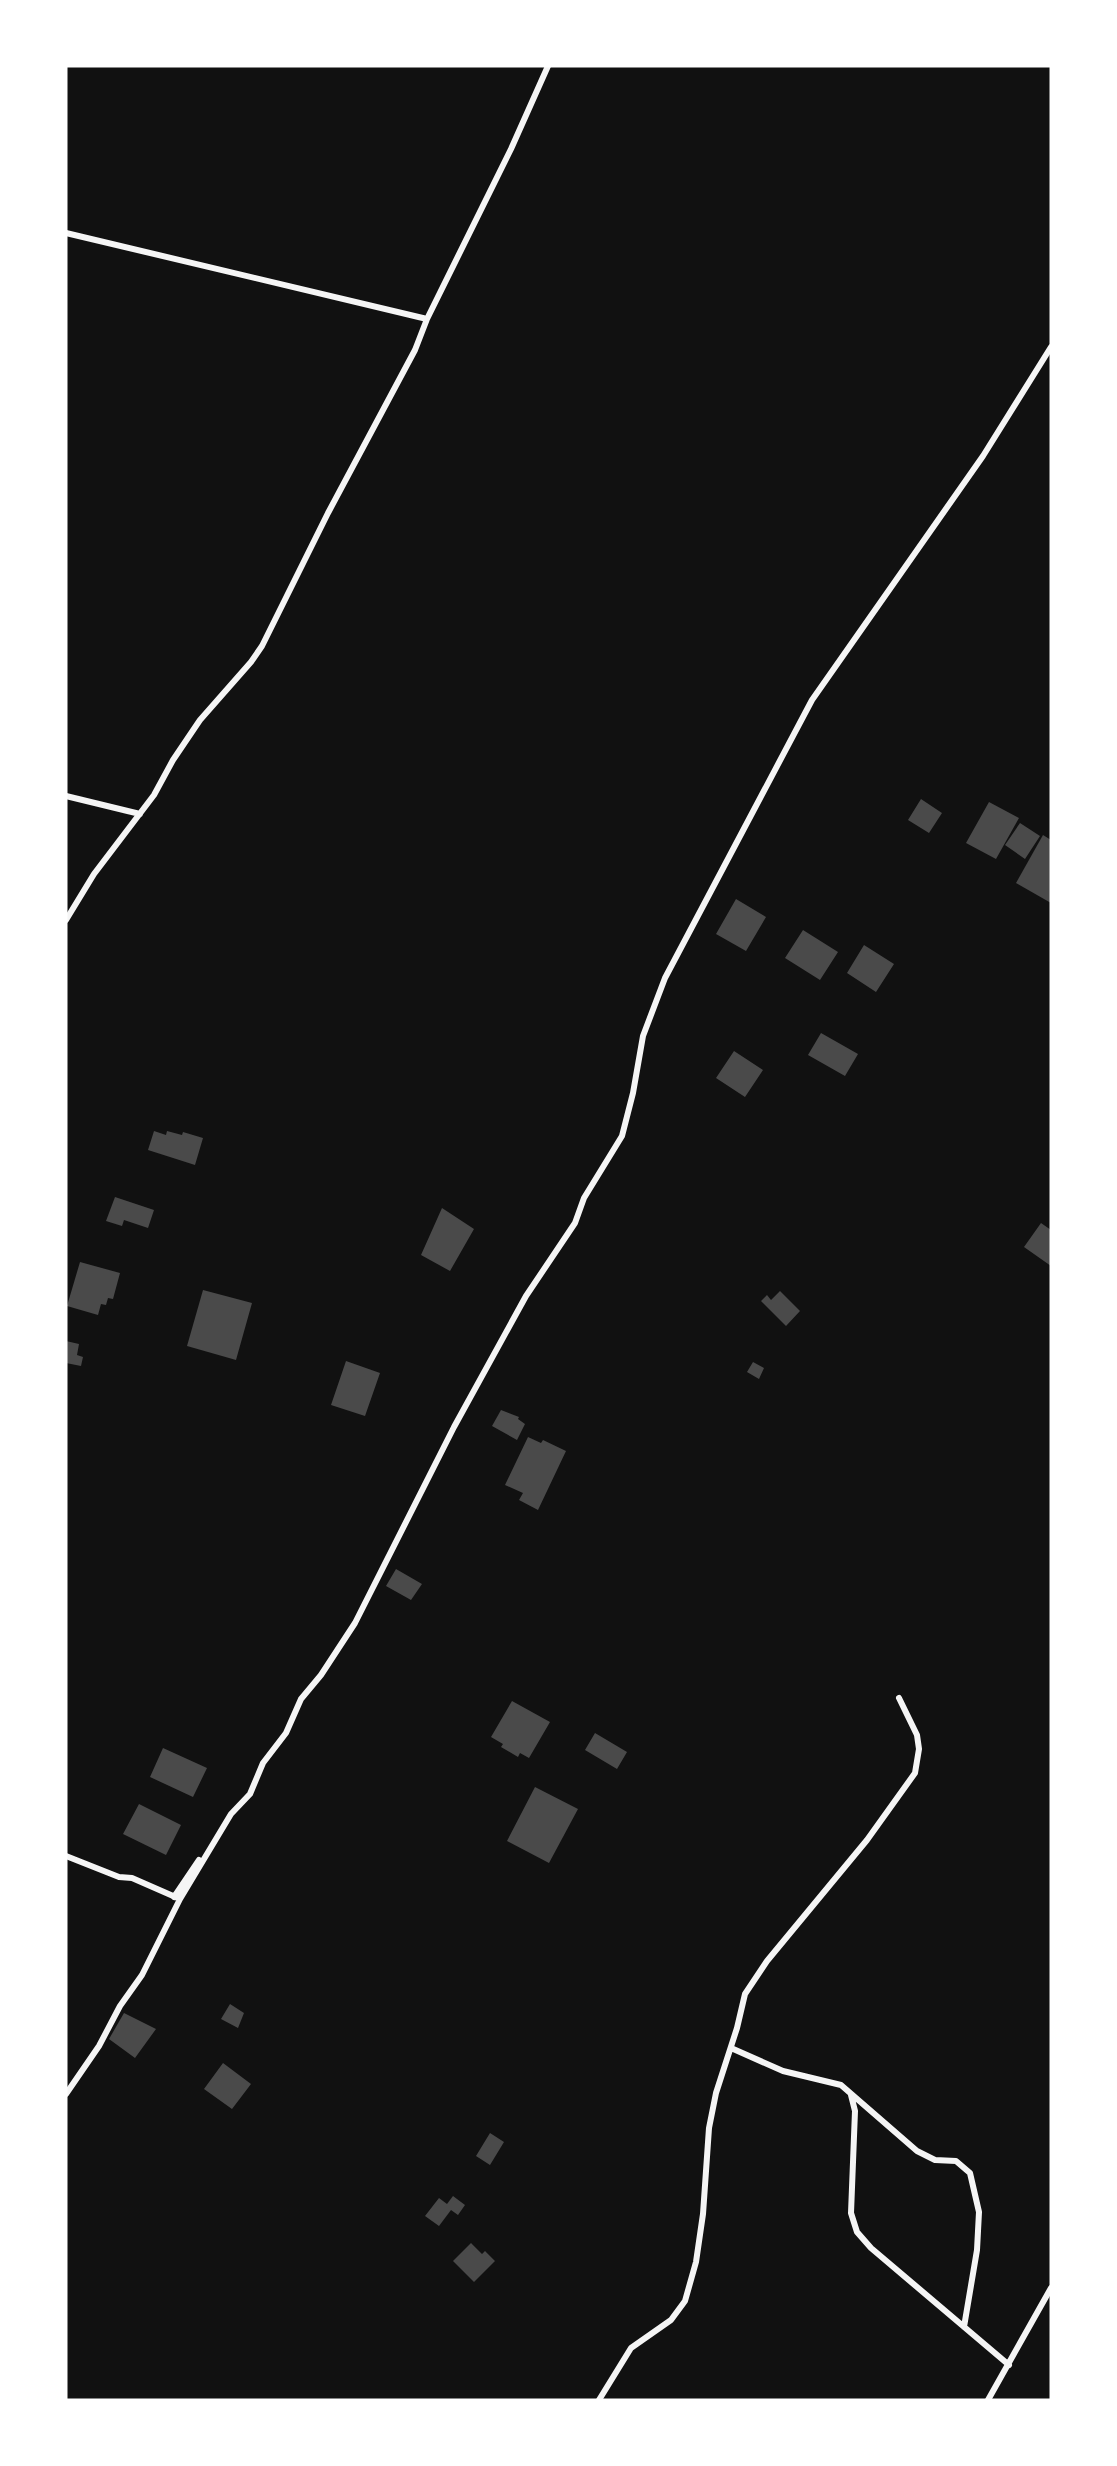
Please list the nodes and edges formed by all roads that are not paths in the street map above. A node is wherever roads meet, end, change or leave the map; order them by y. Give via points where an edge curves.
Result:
1 (548, 66) edge
2 (66, 233) edge
3 (427, 319) junction
4 (1051, 347) edge
5 (66, 796) edge
6 (140, 814) junction
7 (66, 920) edge
8 (899, 1698) dead end
9 (66, 1856) edge
10 (177, 1898) junction
11 (731, 2048) junction
12 (850, 2093) junction
13 (66, 2094) edge
14 (1051, 2288) edge
15 (964, 2327) junction
16 (1009, 2365) junction
17 (599, 2400) edge
18 (988, 2400) edge

1 - 3 street
2 - 3 street
3 - 6 street via 415,350 262,646 200,720
4 - 10 street via 983,456 812,700 665,978 643,1036 622,1136 584,1198 575,1223 526,1296 454,1427 355,1623 301,1699 285,1733 263,1763 250,1794 231,1814
5 - 6 street
6 - 7 street via 94,874
8 - 11 street via 917,1735 915,1773 867,1840 754,1979 745,1995
9 - 10 street
10 - 13 street via 142,1975
11 - 12 street via 783,2071 841,2085
11 - 17 street via 716,2093 696,2262 685,2301 671,2320 631,2348
12 - 15 street via 855,2111 851,2213 857,2232
12 - 15 street via 917,2151 934,2160 956,2162 970,2173 979,2222
14 - 16 street
15 - 16 street
16 - 18 street

